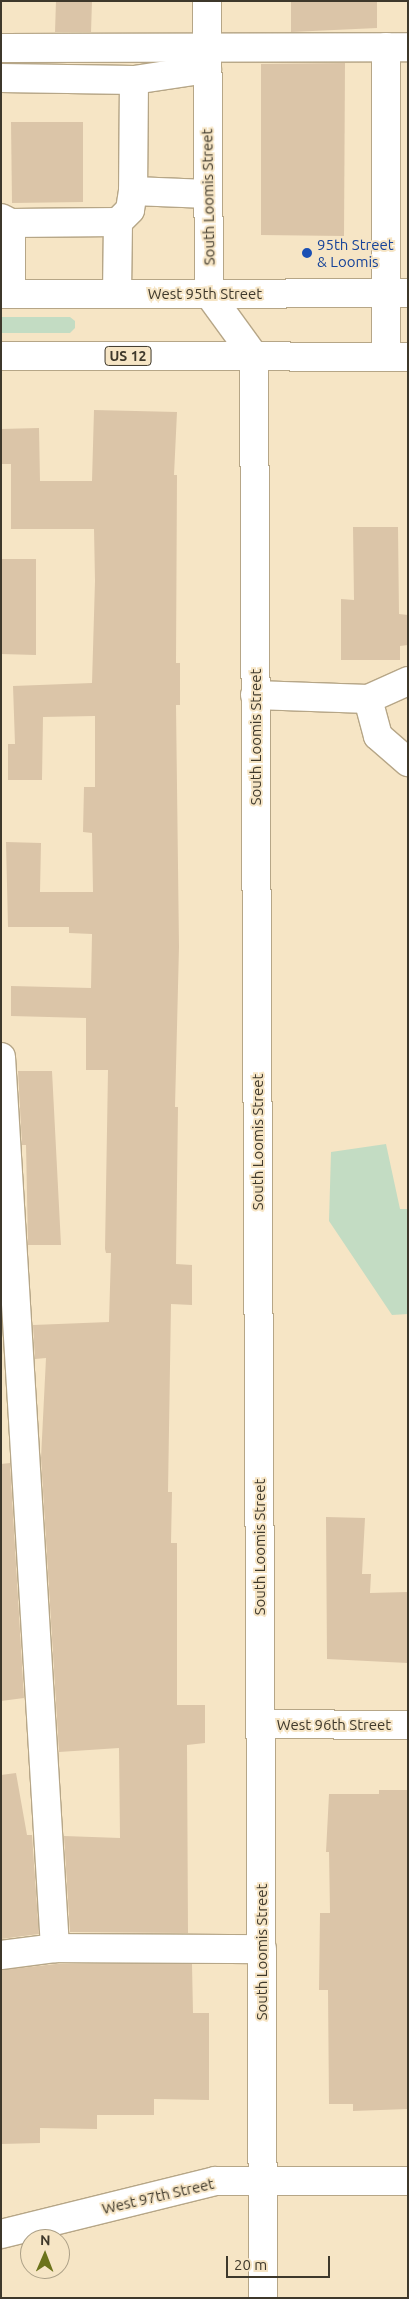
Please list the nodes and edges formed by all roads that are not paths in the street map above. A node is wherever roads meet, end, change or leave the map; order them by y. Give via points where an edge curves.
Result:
1 (207, 1) edge
2 (397, 47) edge
3 (1, 48) edge
4 (207, 57) junction
5 (1, 78) edge
6 (134, 80) junction
7 (133, 191) junction
8 (208, 194) junction
9 (6, 220) edge
10 (118, 222) junction
11 (397, 293) edge
12 (6, 294) edge
13 (117, 294) junction
14 (209, 294) junction
15 (1, 356) edge
16 (254, 356) junction
17 (397, 357) edge
18 (408, 681) edge
19 (255, 695) junction
20 (368, 699) junction
21 (408, 762) edge
22 (1, 1057) edge
23 (261, 1724) junction
24 (408, 1725) edge
25 (56, 1948) junction
26 (262, 1949) junction
27 (1, 1955) edge
28 (263, 2180) junction
29 (408, 2181) edge
30 (1, 2234) edge
31 (263, 2298) edge

1 - 4 street, South Loomis Street
2 - 4 street
2 - 11 street
3 - 4 street
4 - 6 street
4 - 8 street, South Loomis Street
5 - 6 street
6 - 7 street
7 - 8 street
7 - 10 street via 130,210
8 - 14 street, South Loomis Street
9 - 10 street
9 - 12 street
10 - 13 street
11 - 14 street, West 95th Street
11 - 17 street
12 - 13 street, West 95th Street
13 - 14 street, West 95th Street
14 - 16 street
15 - 16 street, US 12
16 - 17 street, US 12
16 - 19 street, South Loomis Street
18 - 20 street
19 - 20 street
19 - 23 street, South Loomis Street
20 - 21 street via 378,736
22 - 25 street
23 - 24 street, West 96th Street
23 - 26 street, South Loomis Street
25 - 26 street
25 - 27 street
26 - 28 street, South Loomis Street
28 - 29 street, West 97th Street
28 - 30 street, West 97th Street via 215,2181
28 - 31 street, South Loomis Street

